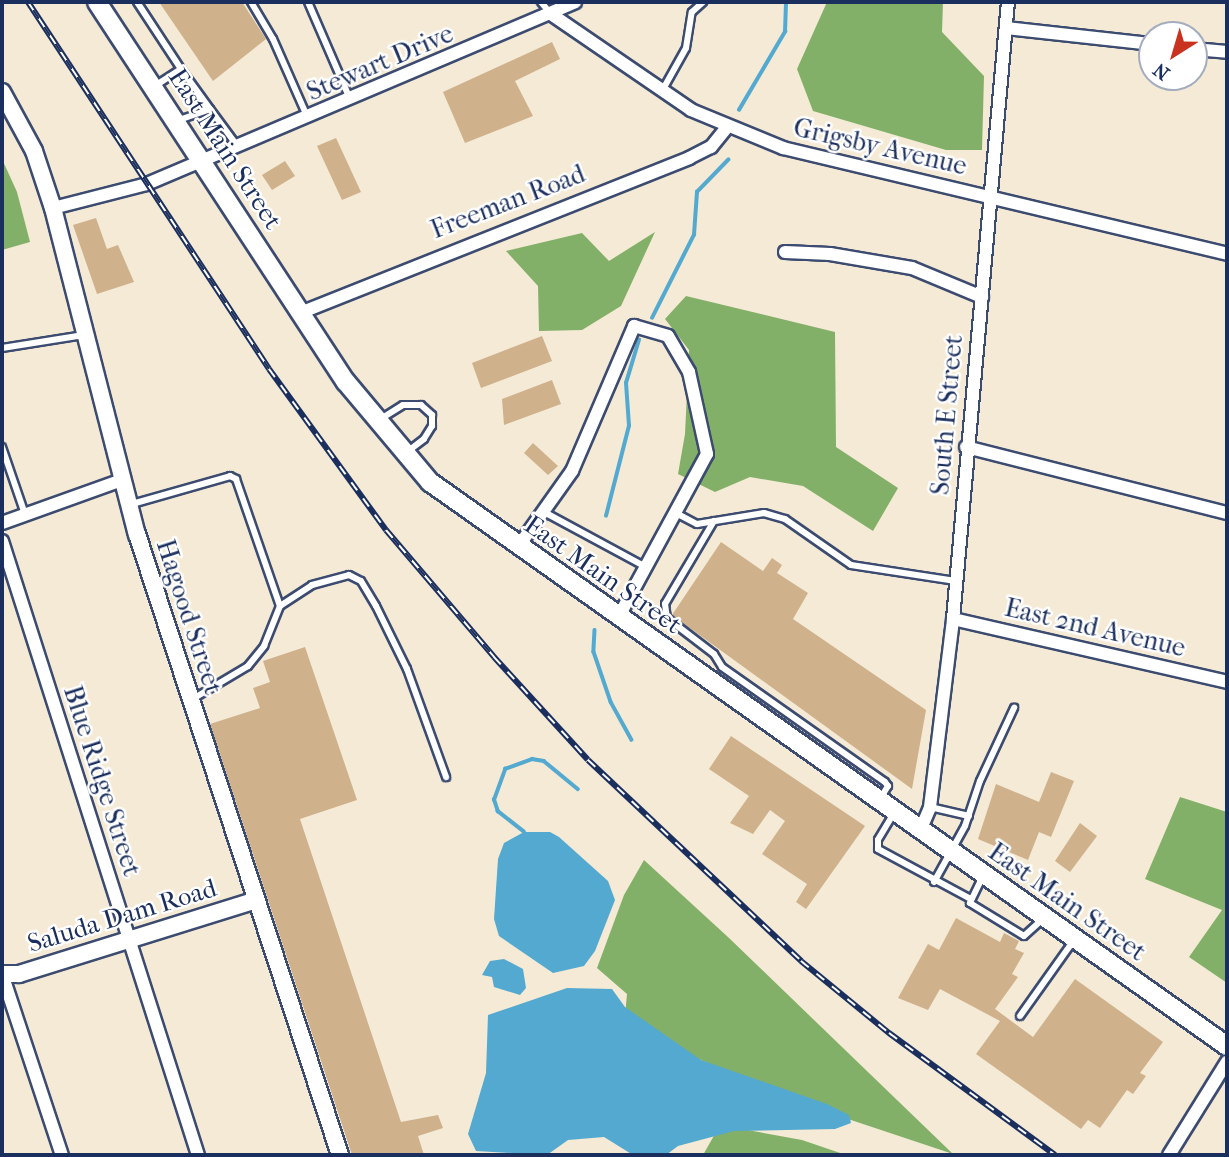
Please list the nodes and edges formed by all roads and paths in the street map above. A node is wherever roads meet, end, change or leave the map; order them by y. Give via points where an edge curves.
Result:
1 (137, 2) edge
2 (251, 2) edge
3 (307, 2) edge
4 (541, 2) edge
5 (575, 2) edge
6 (703, 2) edge
7 (1008, 2) edge
8 (103, 4) edge
9 (551, 14) junction
10 (1006, 28) junction
11 (1138, 42) edge
12 (1208, 50) edge
13 (1227, 52) edge
14 (181, 69) junction
15 (153, 87) junction
16 (2, 92) edge
17 (661, 92) junction
18 (351, 101) junction
19 (210, 109) junction
20 (307, 118) junction
21 (175, 121) junction
22 (727, 127) junction
23 (238, 148) junction
24 (202, 162) junction
25 (992, 197) junction
26 (53, 208) junction
27 (785, 251) dead end
28 (1227, 254) edge
29 (982, 297) junction
30 (300, 313) junction
31 (84, 335) junction
32 (2, 348) edge
33 (375, 422) junction
34 (2, 447) edge
35 (966, 447) junction
36 (403, 454) junction
37 (122, 481) junction
38 (129, 505) junction
39 (544, 511) junction
40 (673, 512) junction
41 (1227, 513) edge
42 (25, 514) junction
43 (714, 521) junction
44 (2, 523) edge
45 (2, 541) edge
46 (518, 547) junction
47 (644, 566) junction
48 (956, 581) junction
49 (280, 606) junction
50 (618, 618) junction
51 (953, 619) junction
52 (1227, 682) edge
53 (191, 700) junction
54 (1014, 708) dead end
55 (790, 714) junction
56 (777, 730) junction
57 (446, 777) dead end
58 (883, 794) junction
59 (930, 807) junction
60 (894, 813) junction
61 (969, 816) junction
62 (920, 831) junction
63 (952, 853) junction
64 (983, 875) junction
65 (934, 881) junction
66 (969, 898) junction
67 (256, 900) junction
68 (1045, 918) junction
69 (1075, 939) junction
70 (128, 940) junction
71 (2, 974) edge
72 (1020, 1016) dead end
73 (1227, 1046) edge
74 (1227, 1062) edge
75 (62, 1155) edge
76 (198, 1155) edge
77 (340, 1155) edge
78 (1169, 1155) edge

1 - 14 lane
2 - 20 lane via 273,39
3 - 18 lane
4 - 9 lane
5 - 9 street, Stewart Drive
6 - 17 lane via 692,12 686,48
7 - 10 street, South E Street
8 - 15 main road, East Main Street
9 - 17 street, Grigsby Avenue
9 - 18 street, Stewart Drive
10 - 11 street
10 - 25 street, South E Street
12 - 13 street
14 - 15 lane
14 - 19 lane
15 - 21 main road, East Main Street
16 - 26 street, Hagood Street via 34,151
17 - 22 street, Grigsby Avenue
18 - 20 street, Stewart Drive
19 - 21 lane
19 - 23 lane
20 - 23 street, Stewart Drive
21 - 24 main road, East Main Street
22 - 25 street, Grigsby Avenue via 783,148
22 - 30 street, Freeman Road via 711,147 689,158 482,236
23 - 24 street, Stewart Drive
24 - 26 street, Stewart Drive via 139,187
24 - 30 main road, East Main Street
25 - 28 street, Grigsby Avenue
25 - 29 street, South E Street
26 - 31 street, Hagood Street
27 - 29 street via 912,268
29 - 35 street, South E Street
30 - 33 main road, East Main Street
31 - 32 lane
31 - 37 street, Hagood Street
33 - 36 main road, East Main Street
33 - 36 lane via 403,405 421,405 432,415 425,439
34 - 42 lane
35 - 41 street
35 - 48 street, South E Street
36 - 46 main road, East Main Street via 446,496
37 - 38 street, Hagood Street
37 - 42 street
38 - 49 lane via 230,476 236,479
38 - 53 street, Hagood Street
39 - 40 street via 572,471 634,326 668,336 690,372 707,454
39 - 46 street
39 - 47 lane
40 - 43 lane via 696,524
40 - 47 street
42 - 44 street
43 - 48 lane via 764,513 785,519 851,565
43 - 55 lane via 665,604 666,612 722,667
45 - 70 street, Blue Ridge Street
46 - 50 main road, East Main Street
47 - 50 street
48 - 51 street, South E Street
49 - 53 lane via 264,646 248,666
49 - 57 lane via 312,585 349,575 360,581 407,669
50 - 56 main road, East Main Street
51 - 52 street, East 2nd Avenue
51 - 59 street, South E Street
53 - 67 street, Hagood Street
54 - 61 lane
55 - 56 lane
55 - 58 lane
56 - 58 main road, East Main Street
58 - 60 main road, East Main Street
59 - 61 lane
59 - 62 street, South E Street
60 - 62 main road, East Main Street
60 - 65 lane via 878,840 878,849
61 - 63 lane
62 - 63 main road, East Main Street
63 - 64 main road, East Main Street
63 - 65 lane
64 - 66 lane
64 - 68 main road, East Main Street
65 - 66 lane
66 - 68 lane via 970,903 1024,936
67 - 70 street, Saluda Dam Road
67 - 77 street, Hagood Street
68 - 69 main road, East Main Street
69 - 72 lane
69 - 73 main road, East Main Street
70 - 71 street, Saluda Dam Road via 19,974
70 - 76 street, Blue Ridge Street
71 - 75 street
74 - 78 street

